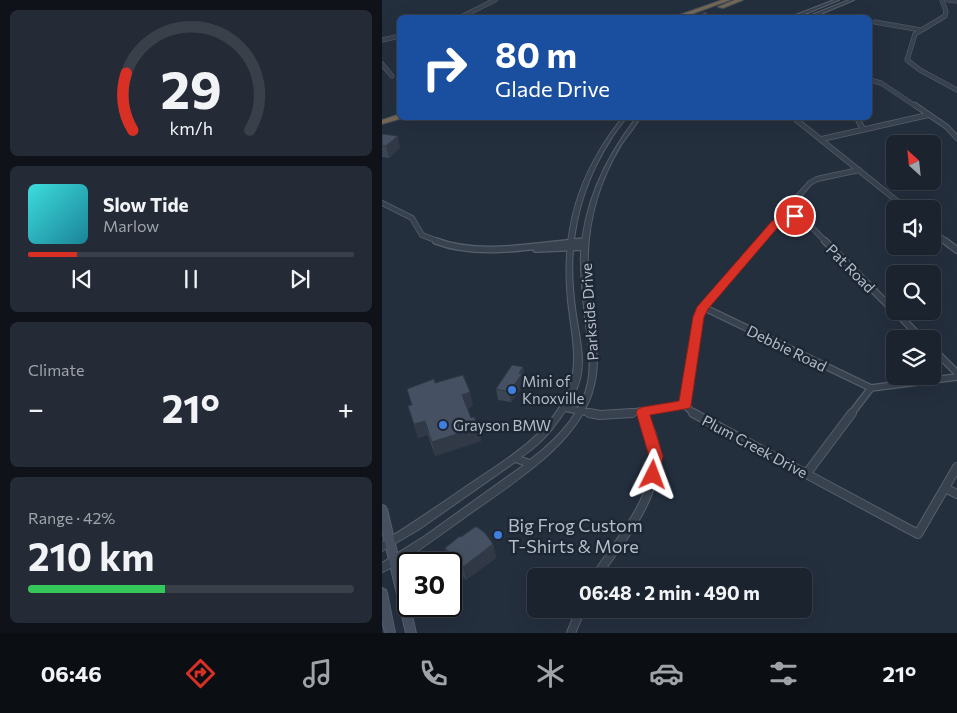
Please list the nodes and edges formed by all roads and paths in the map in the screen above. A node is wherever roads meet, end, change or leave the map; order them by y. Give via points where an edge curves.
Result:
1 (496, 0) edge
2 (716, 0) edge
3 (727, 0) edge
4 (740, 0) edge
5 (837, 0) edge
6 (852, 0) edge
7 (942, 0) edge
8 (948, 0) edge
9 (956, 1) edge
10 (465, 15) edge
11 (676, 15) edge
12 (683, 15) edge
13 (698, 15) edge
14 (798, 15) edge
15 (814, 15) edge
16 (875, 22) dead end
17 (921, 30) junction
18 (397, 37) edge
19 (382, 40) edge
20 (382, 64) edge
21 (392, 76) dead end
22 (872, 80) edge
23 (956, 90) edge
24 (397, 110) edge
25 (382, 115) edge
26 (928, 115) junction
27 (397, 117) edge
28 (622, 120) edge
29 (636, 120) edge
30 (797, 120) edge
31 (858, 120) edge
32 (382, 122) edge
33 (863, 129) junction
34 (956, 138) edge
35 (822, 139) junction
36 (859, 170) junction
37 (896, 200) edge
38 (382, 203) edge
39 (792, 205) junction
40 (794, 212) junction
41 (786, 215) junction
42 (808, 225) junction
43 (941, 238) edge
44 (585, 244) junction
45 (571, 245) junction
46 (956, 250) edge
47 (886, 302) edge
48 (703, 307) junction
49 (904, 320) edge
50 (913, 330) edge
51 (941, 357) edge
52 (956, 373) edge
53 (956, 378) edge
54 (871, 388) junction
55 (685, 405) junction
56 (565, 408) junction
57 (581, 411) junction
58 (643, 412) junction
59 (514, 458) junction
60 (532, 464) junction
61 (956, 467) edge
62 (807, 473) junction
63 (945, 488) junction
64 (956, 494) edge
65 (382, 508) edge
66 (386, 545) edge
67 (394, 561) junction
68 (382, 568) edge
69 (601, 568) edge
70 (382, 593) edge
71 (577, 618) edge
72 (390, 633) edge
73 (411, 633) edge
74 (571, 633) edge

1 - 10 street
2 - 11 highway
3 - 12 highway
4 - 13 highway
5 - 14 street
6 - 15 street
7 - 17 street via 945,16
8 - 9 street
16 - 17 street
17 - 23 street via 915,34 907,60
18 - 19 street
20 - 21 street
22 - 26 street
24 - 25 highway
26 - 33 street
26 - 34 street via 951,130
27 - 32 highway
28 - 45 street, Parkside Drive via 611,133 587,177 576,210
29 - 44 street, Parkside Drive via 624,134 602,178
30 - 35 street
31 - 33 street
33 - 35 street
35 - 36 street
36 - 37 street
36 - 39 street via 817,179
38 - 45 street via 412,218 422,235 450,246 478,250
39 - 40 street
39 - 41 street
40 - 41 street via 795,216
40 - 42 street, Pat Road
41 - 42 street, Pat Road
41 - 48 street
42 - 47 street, Pat Road
43 - 46 street
44 - 45 street
44 - 57 street, Parkside Drive via 593,364 589,391
45 - 56 street, Parkside Drive via 569,286 577,353 576,378
48 - 54 street, Debbie Road
48 - 55 street via 698,317
49 - 50 street, Pat Road
51 - 52 street
53 - 54 street
54 - 62 street
55 - 58 street
55 - 62 street, Plum Creek Drive via 695,415
56 - 57 street
56 - 59 street, Parkside Drive via 538,440
57 - 58 street via 600,414
57 - 60 street, Parkside Drive via 554,445
58 - 69 street via 656,456 653,475 633,519
59 - 60 street
59 - 66 street, Parkside Drive
60 - 67 street, Parkside Drive
61 - 63 street, Plum Creek Drive
62 - 63 street, Plum Creek Drive via 918,534
63 - 64 street
65 - 66 main road
66 - 67 main road
67 - 68 street, Parkside Drive
67 - 73 main road
70 - 72 main road
71 - 74 street

